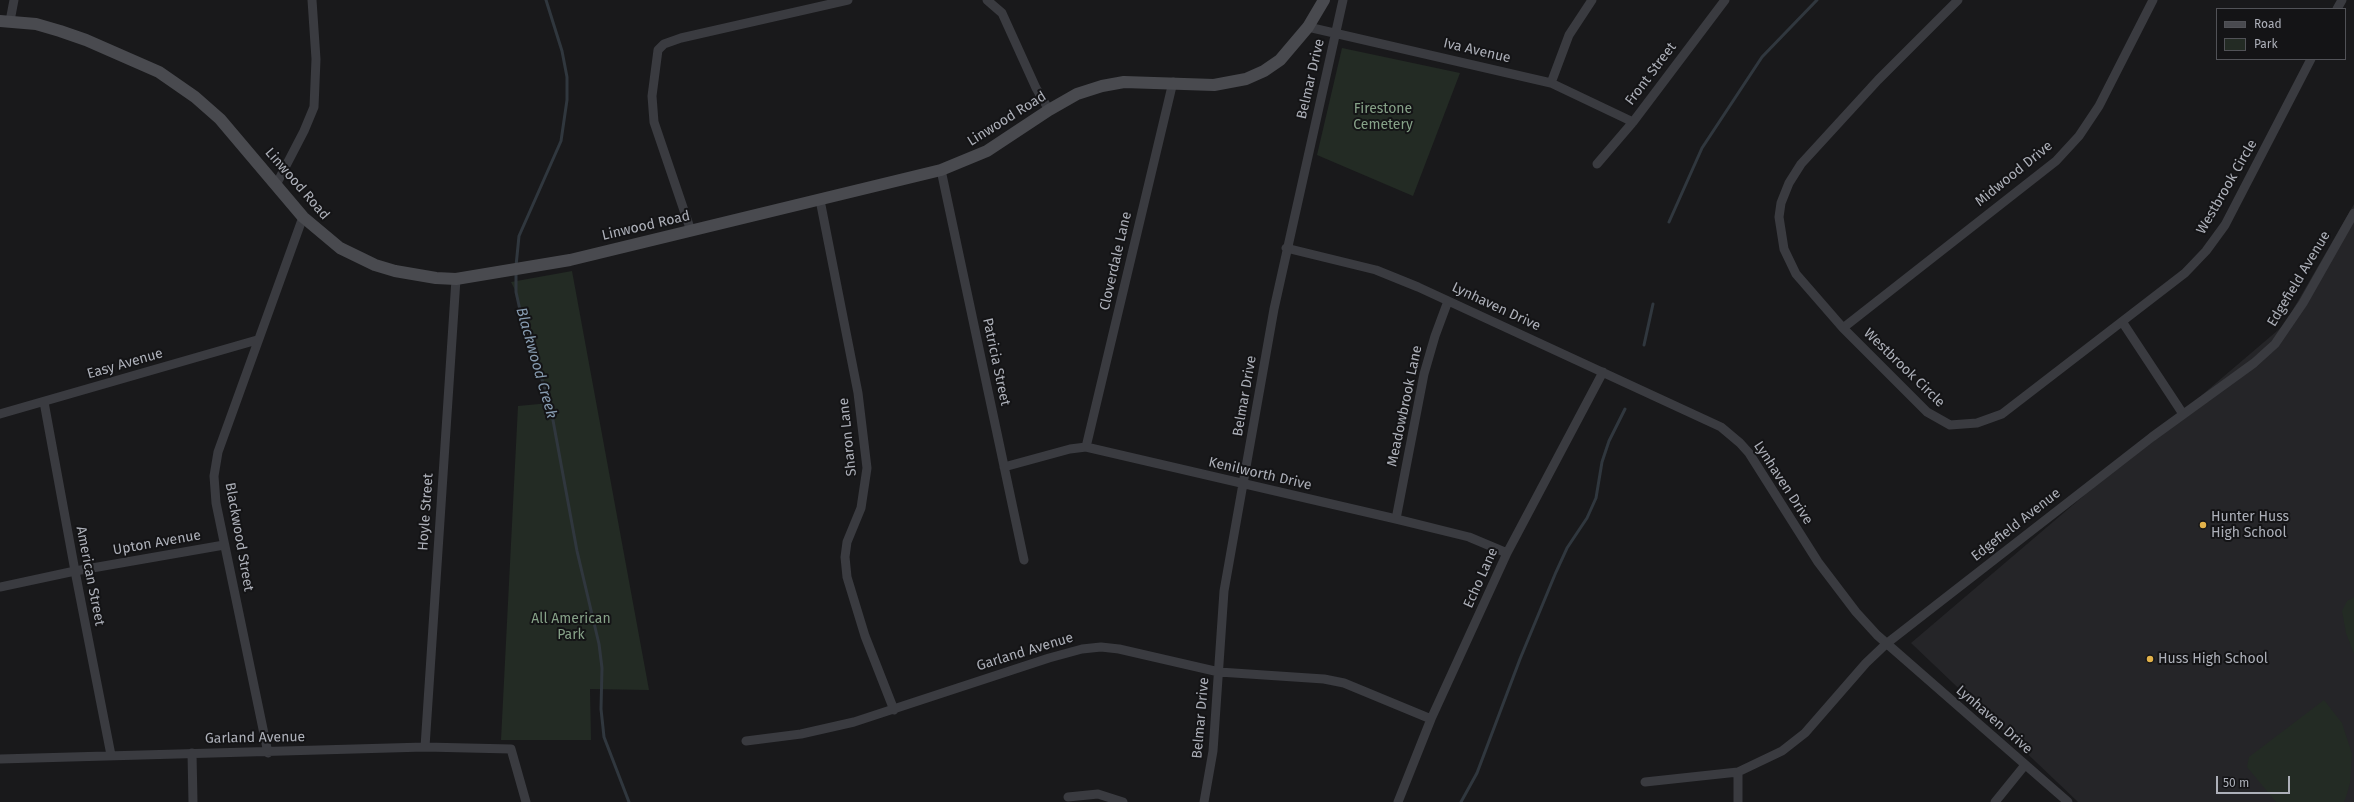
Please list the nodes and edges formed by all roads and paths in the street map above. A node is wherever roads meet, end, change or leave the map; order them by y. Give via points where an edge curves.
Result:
1 (14, 0) edge
2 (312, 0) edge
3 (848, 0) edge
4 (987, 0) edge
5 (1324, 0) edge
6 (1343, 0) edge
7 (1592, 0) edge
8 (1725, 0) edge
9 (1958, 0) edge
10 (2153, 0) edge
11 (5, 21) edge
12 (1308, 27) junction
13 (1336, 33) junction
14 (2310, 60) edge
15 (1173, 82) junction
16 (1551, 83) junction
17 (1049, 110) junction
18 (1633, 122) junction
19 (1597, 164) dead end
20 (941, 170) junction
21 (276, 185) junction
22 (820, 200) junction
23 (2354, 213) edge
24 (303, 218) junction
25 (691, 231) junction
26 (1286, 248) junction
27 (456, 279) junction
28 (1448, 301) junction
29 (2123, 323) junction
30 (1843, 328) junction
31 (257, 340) junction
32 (1603, 372) junction
33 (44, 402) junction
34 (0, 414) edge
35 (2183, 414) junction
36 (1086, 447) junction
37 (1004, 467) junction
38 (1244, 485) junction
39 (1396, 519) junction
40 (224, 545) junction
41 (1507, 553) junction
42 (1024, 560) dead end
43 (74, 572) junction
44 (0, 587) edge
45 (1886, 644) junction
46 (1219, 672) junction
47 (894, 710) junction
48 (1431, 719) junction
49 (746, 741) dead end
50 (425, 747) junction
51 (192, 753) junction
52 (268, 753) junction
53 (111, 755) junction
54 (0, 759) edge
55 (2025, 766) junction
56 (1738, 772) junction
57 (1645, 782) dead end
58 (1068, 797) dead end
59 (194, 802) edge
60 (526, 802) edge
61 (1123, 802) edge
62 (1204, 802) edge
63 (1398, 802) edge
64 (1738, 802) edge
65 (1995, 802) edge
66 (2068, 802) edge

1 - 11 street
2 - 21 street via 316,59 314,107
3 - 25 street via 681,38 664,44 658,50 652,96 653,116 661,148
4 - 17 street via 1002,13 1036,88
5 - 12 main road, Linwood Road
6 - 13 street, Belmar Drive
7 - 16 street via 1569,35
8 - 18 street, Front Street
9 - 30 street, Westbrook Circle via 1878,80 1801,164 1793,174 1781,204 1780,230 1788,261 1796,274
10 - 30 street, Midwood Drive via 2099,106 2079,136 2056,160
11 - 21 main road, Linwood Road via 36,24 86,40 158,72 195,97 220,119
12 - 13 street, Iva Avenue
12 - 15 main road, Linwood Road via 1280,60 1246,79 1214,85
13 - 16 street, Iva Avenue
13 - 26 street, Belmar Drive
14 - 29 street, Westbrook Circle via 2225,225 2185,273
15 - 17 main road, Linwood Road via 1124,82 1102,86 1077,94
15 - 36 street, Cloverdale Lane
16 - 18 street, Iva Avenue
17 - 20 main road, Linwood Road via 987,152
18 - 19 street, Front Street
20 - 22 main road, Linwood Road
20 - 37 street, Patricia Street
21 - 24 main road, Linwood Road
22 - 25 main road, Linwood Road
22 - 47 street, Sharon Lane via 858,393 867,468 861,508 847,542 844,558 847,577 865,636
23 - 35 street, Edgefield Avenue via 2303,303 2275,344 2254,363
24 - 27 main road, Linwood Road via 340,248 375,265 412,275
24 - 31 street, Blackwood Street
25 - 27 main road, Linwood Road via 545,264
26 - 28 street, Lynhaven Drive via 1381,272
26 - 38 street, Belmar Drive
27 - 50 street, Hoyle Street
28 - 32 street, Lynhaven Drive
28 - 39 street, Meadowbrook Lane via 1434,336 1424,374
29 - 30 street, Westbrook Circle via 2002,414 1988,421 1961,426 1950,425 1926,412
29 - 35 street
31 - 33 street, Easy Avenue
31 - 40 street, Blackwood Street via 215,462 216,503
32 - 41 street, Echo Lane
32 - 45 street, Lynhaven Drive via 1704,418 1721,427 1740,443 1768,482 1818,562 1856,612
33 - 34 street, Easy Avenue
33 - 43 street, American Street
35 - 45 street, Edgefield Avenue
36 - 37 street, Kenilworth Drive via 1070,448
36 - 38 street, Kenilworth Drive
37 - 42 street, Patricia Street
38 - 39 street, Kenilworth Drive
38 - 46 street, Belmar Drive via 1224,591
39 - 41 street, Kenilworth Drive via 1469,537
40 - 43 street, Upton Avenue
40 - 52 street, Blackwood Street
41 - 48 street, Echo Lane
43 - 44 street, Upton Avenue
43 - 53 street, American Street
45 - 55 street, Lynhaven Drive
45 - 56 street, Edgefield Avenue via 1866,663 1805,733 1782,751
46 - 47 street, Garland Avenue via 1119,649 1082,649
46 - 48 street, Garland Avenue via 1324,679 1344,683
46 - 62 street, Belmar Drive via 1213,751
47 - 49 street, Garland Avenue via 800,734
48 - 63 street, Echo Lane
50 - 52 street, Garland Avenue
50 - 60 street, Garland Avenue via 511,749
51 - 52 street, Garland Avenue
51 - 53 street, Garland Avenue
51 - 59 street
53 - 54 street, Garland Avenue
55 - 65 street
55 - 66 street, Lynhaven Drive
56 - 57 street, Edgefield Avenue
56 - 64 street
58 - 61 street via 1098,794

